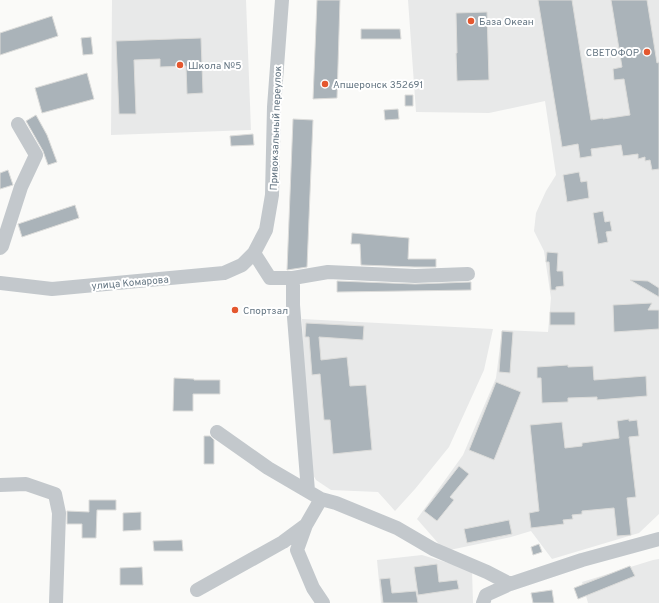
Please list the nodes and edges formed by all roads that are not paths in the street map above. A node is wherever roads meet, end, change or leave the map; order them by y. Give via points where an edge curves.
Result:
1 (282, 0) edge
2 (18, 124) dead end
3 (0, 248) edge
4 (254, 253) junction
5 (468, 274) dead end
6 (293, 278) junction
7 (0, 283) edge
8 (217, 432) dead end
9 (0, 485) edge
10 (308, 491) junction
11 (321, 499) junction
12 (306, 525) junction
13 (659, 540) edge
14 (510, 584) junction
15 (197, 590) dead end
16 (56, 603) edge
17 (323, 603) edge
18 (483, 603) edge

1 - 4 street, Привокзальный переулок via 274,107 272,195 266,230
2 - 3 street via 36,155 21,187
4 - 6 street via 270,278
4 - 7 street, улица Комарова via 242,265 224,273 52,289
5 - 6 street via 415,276 328,272
6 - 10 street
8 - 10 street via 268,468
9 - 16 street via 26,484 55,494 59,513
10 - 11 street
11 - 12 street
11 - 14 street via 397,528 433,549
12 - 15 street via 283,542
12 - 17 street via 297,550 313,588
13 - 14 street via 582,560
14 - 18 street via 486,595

